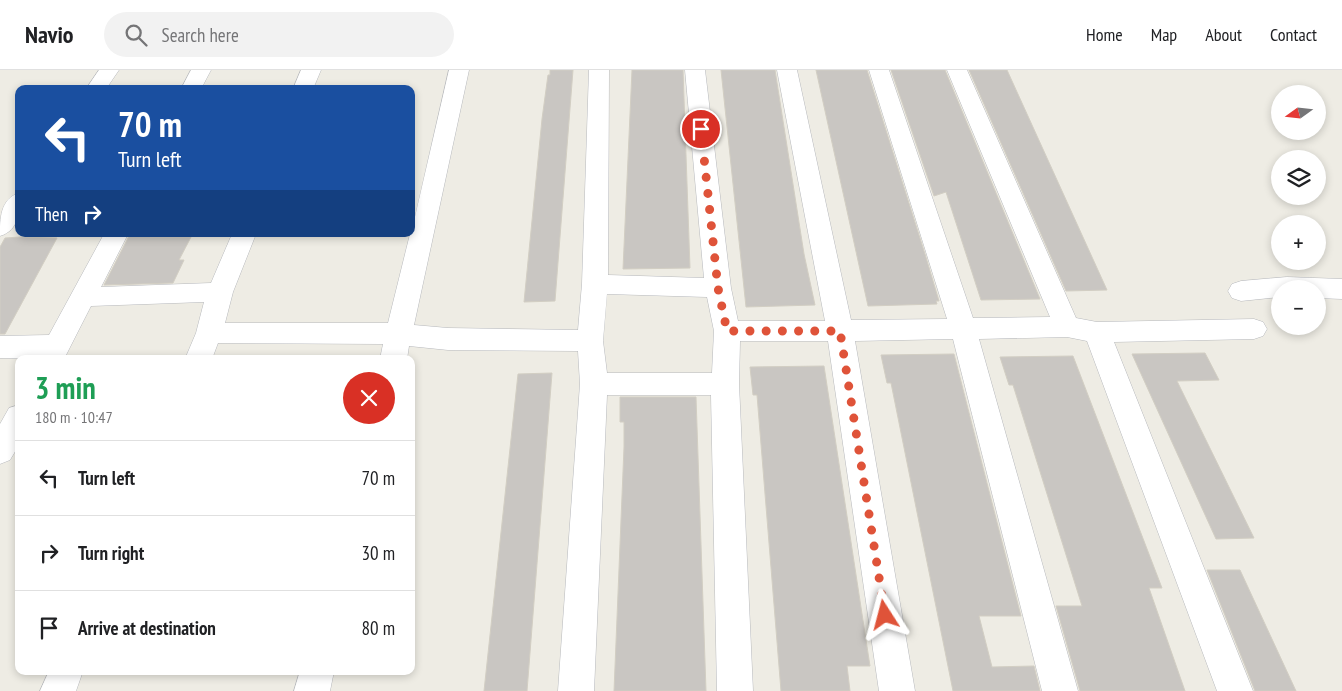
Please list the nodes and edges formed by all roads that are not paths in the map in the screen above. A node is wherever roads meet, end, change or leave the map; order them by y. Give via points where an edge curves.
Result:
1 (109, 70) edge
2 (201, 70) edge
3 (311, 70) edge
4 (459, 70) edge
5 (599, 70) edge
6 (695, 70) edge
7 (787, 70) edge
8 (879, 70) edge
9 (957, 70) edge
10 (99, 85) edge
11 (193, 85) edge
12 (305, 85) edge
13 (0, 194) edge
14 (15, 194) edge
15 (15, 207) edge
16 (0, 228) edge
17 (114, 237) edge
18 (243, 237) edge
19 (595, 284) junction
20 (718, 288) junction
21 (1342, 289) edge
22 (1241, 291) dead end
23 (220, 292) junction
24 (82, 297) junction
25 (1067, 327) junction
26 (963, 329) junction
27 (1254, 329) dead end
28 (727, 331) junction
29 (840, 331) junction
30 (1097, 332) junction
31 (209, 333) junction
32 (399, 334) junction
33 (590, 341) junction
34 (0, 347) edge
35 (54, 352) edge
36 (200, 355) edge
37 (394, 355) edge
38 (594, 384) junction
39 (725, 384) junction
40 (15, 424) edge
41 (0, 451) edge
42 (64, 675) edge
43 (316, 675) edge
44 (58, 691) edge
45 (312, 691) edge
46 (576, 691) edge
47 (736, 691) edge
48 (897, 691) edge
49 (1060, 691) edge
50 (1235, 691) edge

1 - 10 street
2 - 11 street
3 - 12 street
4 - 32 street
5 - 19 street
6 - 20 street
7 - 29 street
8 - 26 street
9 - 25 street
13 - 14 street
15 - 16 street
17 - 24 street
18 - 23 street
19 - 20 street
19 - 33 street
20 - 28 street
21 - 22 street via 1287,287
23 - 24 street
23 - 31 street
24 - 35 street
25 - 26 street
25 - 30 street
26 - 29 street
26 - 49 street
27 - 30 street
28 - 29 street
28 - 39 street
29 - 48 street
30 - 50 street
31 - 32 street
31 - 36 street
32 - 33 street via 448,339
32 - 37 street
33 - 38 street
34 - 35 street
38 - 39 street
38 - 46 street
39 - 47 street
40 - 41 street
42 - 44 street
43 - 45 street

